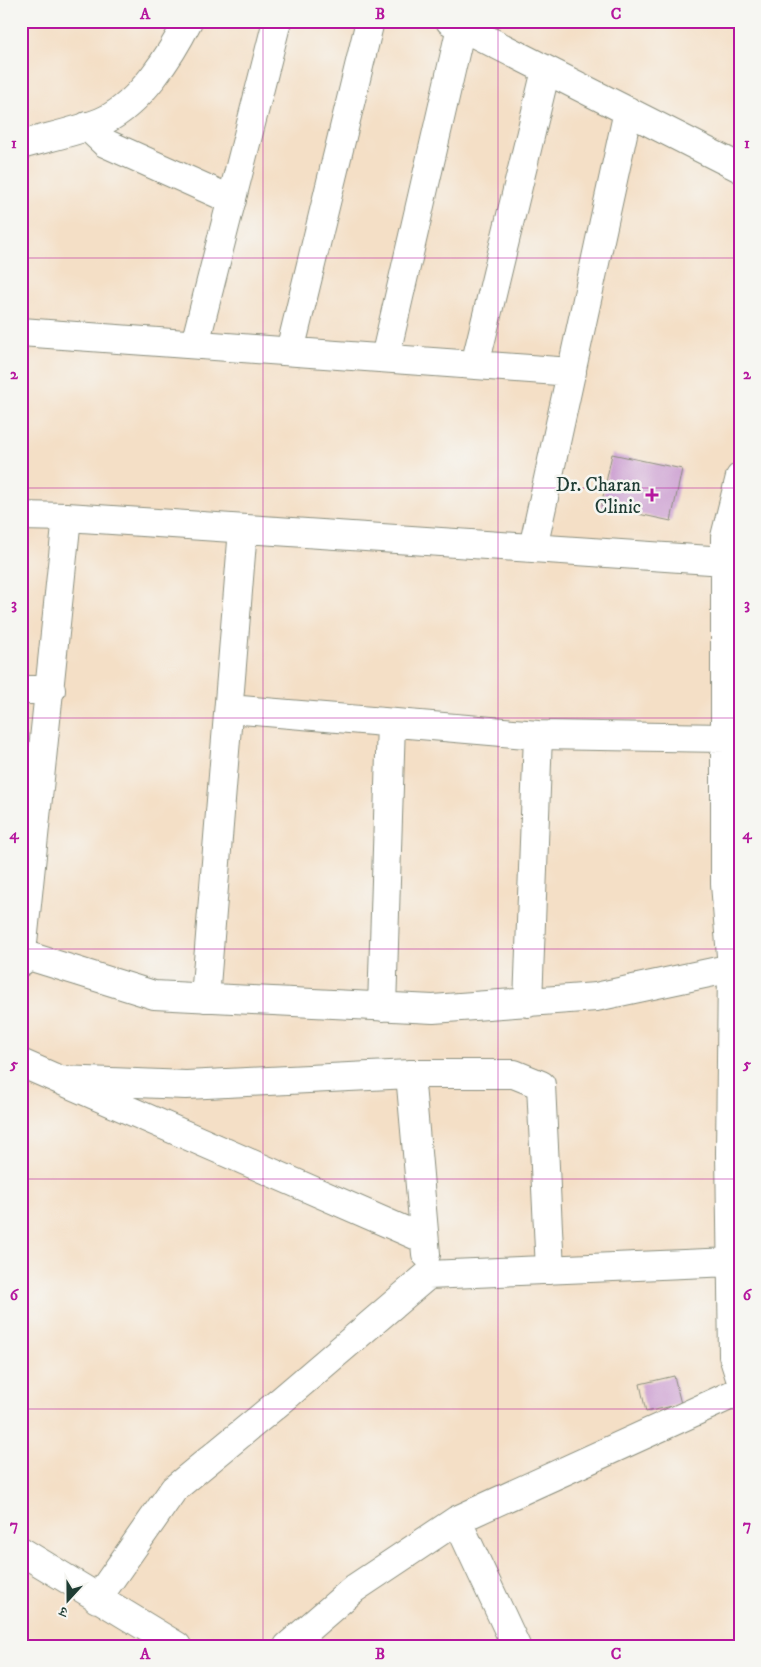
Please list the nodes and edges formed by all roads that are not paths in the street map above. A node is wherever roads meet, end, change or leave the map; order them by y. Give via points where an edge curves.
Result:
1 (188, 21) edge
2 (277, 21) edge
3 (370, 21) edge
4 (456, 24) edge
5 (546, 70) junction
6 (628, 111) junction
7 (87, 126) junction
8 (21, 145) edge
9 (740, 168) edge
10 (232, 200) junction
11 (21, 332) edge
12 (195, 344) junction
13 (290, 351) junction
14 (385, 358) junction
15 (475, 365) junction
16 (572, 372) junction
17 (740, 478) edge
18 (21, 516) edge
19 (67, 517) junction
20 (244, 530) junction
21 (533, 548) junction
22 (725, 561) junction
23 (732, 648) edge
24 (21, 690) edge
25 (51, 690) junction
26 (230, 709) junction
27 (392, 722) junction
28 (538, 735) junction
29 (725, 738) junction
30 (22, 958) edge
31 (732, 968) junction
32 (205, 998) junction
33 (528, 1003) junction
34 (382, 1007) junction
35 (735, 1027) edge
36 (21, 1062) edge
37 (410, 1074) junction
38 (60, 1080) junction
39 (735, 1153) edge
40 (424, 1239) junction
41 (731, 1262) junction
42 (550, 1270) junction
43 (428, 1275) junction
44 (736, 1319) edge
45 (740, 1378) edge
46 (740, 1391) edge
47 (457, 1520) junction
48 (21, 1551) edge
49 (97, 1599) junction
50 (177, 1646) edge
51 (288, 1646) edge
52 (516, 1646) edge

1 - 7 street via 176,44 136,96 106,120
2 - 10 street
3 - 13 street
4 - 5 street
4 - 14 street
5 - 6 street
5 - 15 street
6 - 9 street
6 - 16 street
7 - 8 street
7 - 10 street via 105,143
10 - 12 street
11 - 12 street
12 - 13 street
13 - 14 street
14 - 15 street
15 - 16 street
16 - 21 street
17 - 22 street via 726,537
18 - 19 street
19 - 20 street
19 - 25 street
20 - 21 street
20 - 26 street
21 - 22 street
22 - 23 street
23 - 29 street
24 - 25 street
25 - 30 street
26 - 27 street
26 - 32 street
27 - 28 street
27 - 34 street
28 - 29 street
28 - 33 street
29 - 31 street via 725,884
30 - 32 street via 154,994
31 - 33 street via 596,997
31 - 35 street
32 - 34 street
33 - 34 street via 433,1009
35 - 39 street
36 - 38 street
37 - 38 street via 186,1085
37 - 40 street
37 - 42 street via 514,1074 541,1085
38 - 40 street
39 - 41 street
40 - 43 street
41 - 42 street
41 - 44 street
42 - 43 street
43 - 49 street via 174,1489
44 - 45 street via 733,1356
46 - 47 street
47 - 51 street via 355,1588
47 - 52 street
48 - 49 street
49 - 50 street

